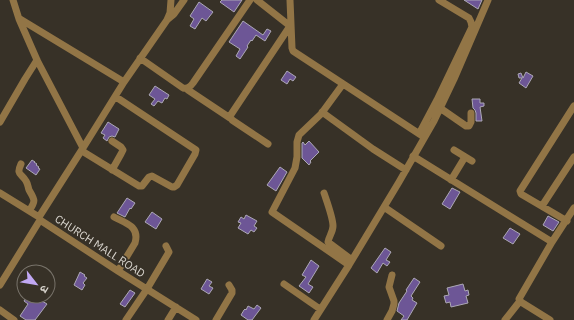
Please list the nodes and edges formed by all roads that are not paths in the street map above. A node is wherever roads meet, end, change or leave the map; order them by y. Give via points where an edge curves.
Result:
1 (14, 0) edge
2 (171, 0) edge
3 (184, 0) edge
4 (250, 0) edge
5 (257, 0) edge
6 (290, 0) edge
7 (439, 0) edge
8 (488, 0) edge
9 (451, 3) edge
10 (20, 19) junction
11 (167, 20) junction
12 (290, 26) junction
13 (140, 58) junction
14 (37, 60) junction
15 (124, 82) junction
16 (343, 84) junction
17 (188, 90) dead end
18 (116, 97) junction
19 (574, 106) edge
20 (440, 108) junction
21 (322, 112) junction
22 (471, 113) dead end
23 (230, 118) junction
24 (0, 122) edge
25 (422, 136) junction
26 (112, 141) dead end
27 (268, 144) dead end
28 (82, 150) junction
29 (454, 150) dead end
30 (413, 156) junction
31 (465, 157) junction
32 (574, 157) edge
33 (472, 161) dead end
34 (21, 164) dead end
35 (112, 170) junction
36 (406, 170) junction
37 (451, 180) junction
38 (0, 193) edge
39 (324, 193) dead end
40 (542, 206) junction
41 (384, 207) junction
42 (574, 208) edge
43 (29, 211) junction
44 (114, 217) dead end
45 (40, 218) junction
46 (566, 220) junction
47 (552, 242) junction
48 (166, 246) dead end
49 (441, 246) dead end
50 (351, 262) junction
51 (118, 271) junction
52 (392, 275) dead end
53 (229, 284) dead end
54 (284, 284) dead end
55 (0, 285) edge
56 (147, 289) junction
57 (520, 301) junction
58 (176, 307) junction
59 (320, 309) junction
60 (0, 310) edge
61 (14, 320) edge
62 (126, 320) edge
63 (168, 320) edge
64 (196, 320) edge
65 (216, 320) edge
66 (314, 320) edge
67 (387, 320) edge
68 (505, 320) edge
69 (550, 320) edge

1 - 10 street
2 - 11 street
3 - 11 street, CHURCH MALL ROAD
4 - 13 street via 189,88 183,88
5 - 12 street
6 - 12 street
7 - 9 street
8 - 20 street
9 - 25 street via 468,18 471,29
10 - 14 street
10 - 15 street
11 - 13 street, CHURCH MALL ROAD
12 - 16 street via 293,51
12 - 23 street
13 - 15 street, CHURCH MALL ROAD
14 - 24 street
14 - 28 street
15 - 18 street, CHURCH MALL ROAD
16 - 21 street
16 - 25 street
17 - 23 street
18 - 28 street, CHURCH MALL ROAD
18 - 35 street via 194,148 196,152 174,188 152,176 139,186
19 - 40 street via 520,190 521,194
20 - 22 street via 466,126 471,122
20 - 25 street
21 - 36 street
21 - 50 street via 299,135 295,168 272,212
23 - 27 street
25 - 30 street
26 - 35 street via 123,150
28 - 35 street
28 - 45 street, CHURCH MALL ROAD
29 - 31 street
30 - 36 street
30 - 37 street
31 - 33 street
31 - 37 street
32 - 40 street
34 - 43 street via 19,174 26,182 34,200
36 - 41 street
37 - 47 street
38 - 43 street
39 - 50 street via 333,224 328,242
40 - 46 street
41 - 49 street
41 - 50 street
42 - 46 street
43 - 45 street
44 - 51 street via 131,226 136,238
45 - 51 street, CHURCH MALL ROAD
45 - 55 street
46 - 47 street
47 - 57 street
48 - 56 street via 168,254
50 - 59 street
51 - 56 street, CHURCH MALL ROAD
52 - 67 street via 390,287 394,304
53 - 65 street via 232,293
54 - 59 street
56 - 58 street, CHURCH MALL ROAD
56 - 62 street
57 - 68 street
57 - 69 street
58 - 63 street
58 - 64 street, CHURCH MALL ROAD
59 - 66 street
60 - 61 street

